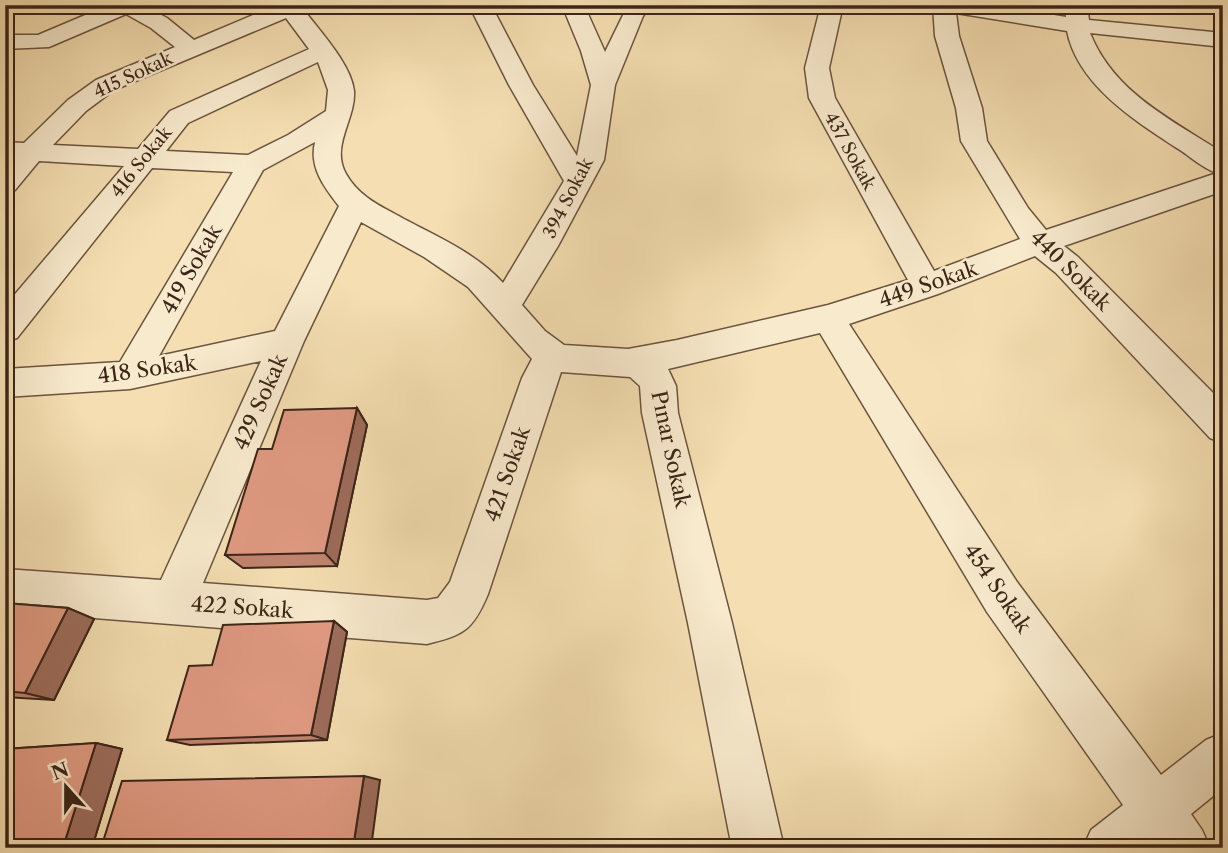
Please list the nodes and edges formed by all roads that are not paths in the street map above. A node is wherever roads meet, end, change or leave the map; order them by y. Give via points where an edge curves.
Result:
1 (480, 5) edge
2 (573, 5) edge
3 (640, 5) edge
4 (831, 5) edge
5 (944, 5) edge
6 (950, 5) edge
7 (128, 6) edge
8 (289, 7) edge
9 (1076, 15) edge
10 (1223, 40) edge
11 (191, 49) junction
12 (10, 52) edge
13 (321, 52) junction
14 (603, 85) junction
15 (337, 115) junction
16 (18, 152) edge
17 (143, 160) junction
18 (253, 164) junction
19 (1223, 166) edge
20 (578, 181) junction
21 (1223, 181) edge
22 (5, 183) edge
23 (354, 205) junction
24 (1039, 243) junction
25 (927, 286) junction
26 (506, 305) junction
27 (828, 318) junction
28 (5, 329) edge
29 (287, 341) junction
30 (552, 355) junction
31 (625, 363) junction
32 (130, 375) junction
33 (5, 383) edge
34 (1223, 427) edge
35 (5, 590) edge
36 (467, 594) joint
37 (173, 602) junction
38 (1223, 757) edge
39 (1170, 828) edge
40 (758, 848) edge
41 (1108, 848) edge

1 - 20 street
2 - 14 street
3 - 14 street, 394 Sokak
4 - 25 street, 437 Sokak via 817,68 821,98
5 - 24 street, 440 Sokak via 947,36 970,108 974,141
6 - 9 street
7 - 11 street
7 - 12 street
8 - 11 street, 415 Sokak
8 - 13 street
9 - 10 street via 1194,26
9 - 19 street via 1092,59 1120,95
11 - 16 street, 415 Sokak via 105,85
13 - 15 street via 338,75
13 - 17 street, 416 Sokak via 178,117
14 - 20 street, 394 Sokak via 590,159
15 - 18 street
15 - 23 street via 326,162
16 - 17 street
16 - 22 street, 415 Sokak
17 - 18 street
17 - 28 street, 416 Sokak
18 - 32 street, 419 Sokak
20 - 26 street, 394 Sokak
21 - 24 street, 449 Sokak
23 - 26 street via 478,278
23 - 29 street, 429 Sokak
24 - 25 street, 449 Sokak
24 - 34 street, 440 Sokak via 1067,265
25 - 27 street, 449 Sokak
26 - 30 street
27 - 31 street, 449 Sokak
27 - 39 street, 454 Sokak via 1002,597
29 - 32 street, 418 Sokak
29 - 37 street, 429 Sokak
30 - 31 street, Pınar Sokak
30 - 36 street, 421 Sokak via 540,377
31 - 40 street, Pınar Sokak via 649,370 657,379 660,413
32 - 33 street, 418 Sokak
35 - 37 street, 422 Sokak
36 - 37 street, 422 Sokak via 450,617 427,622
38 - 39 street
39 - 41 street

